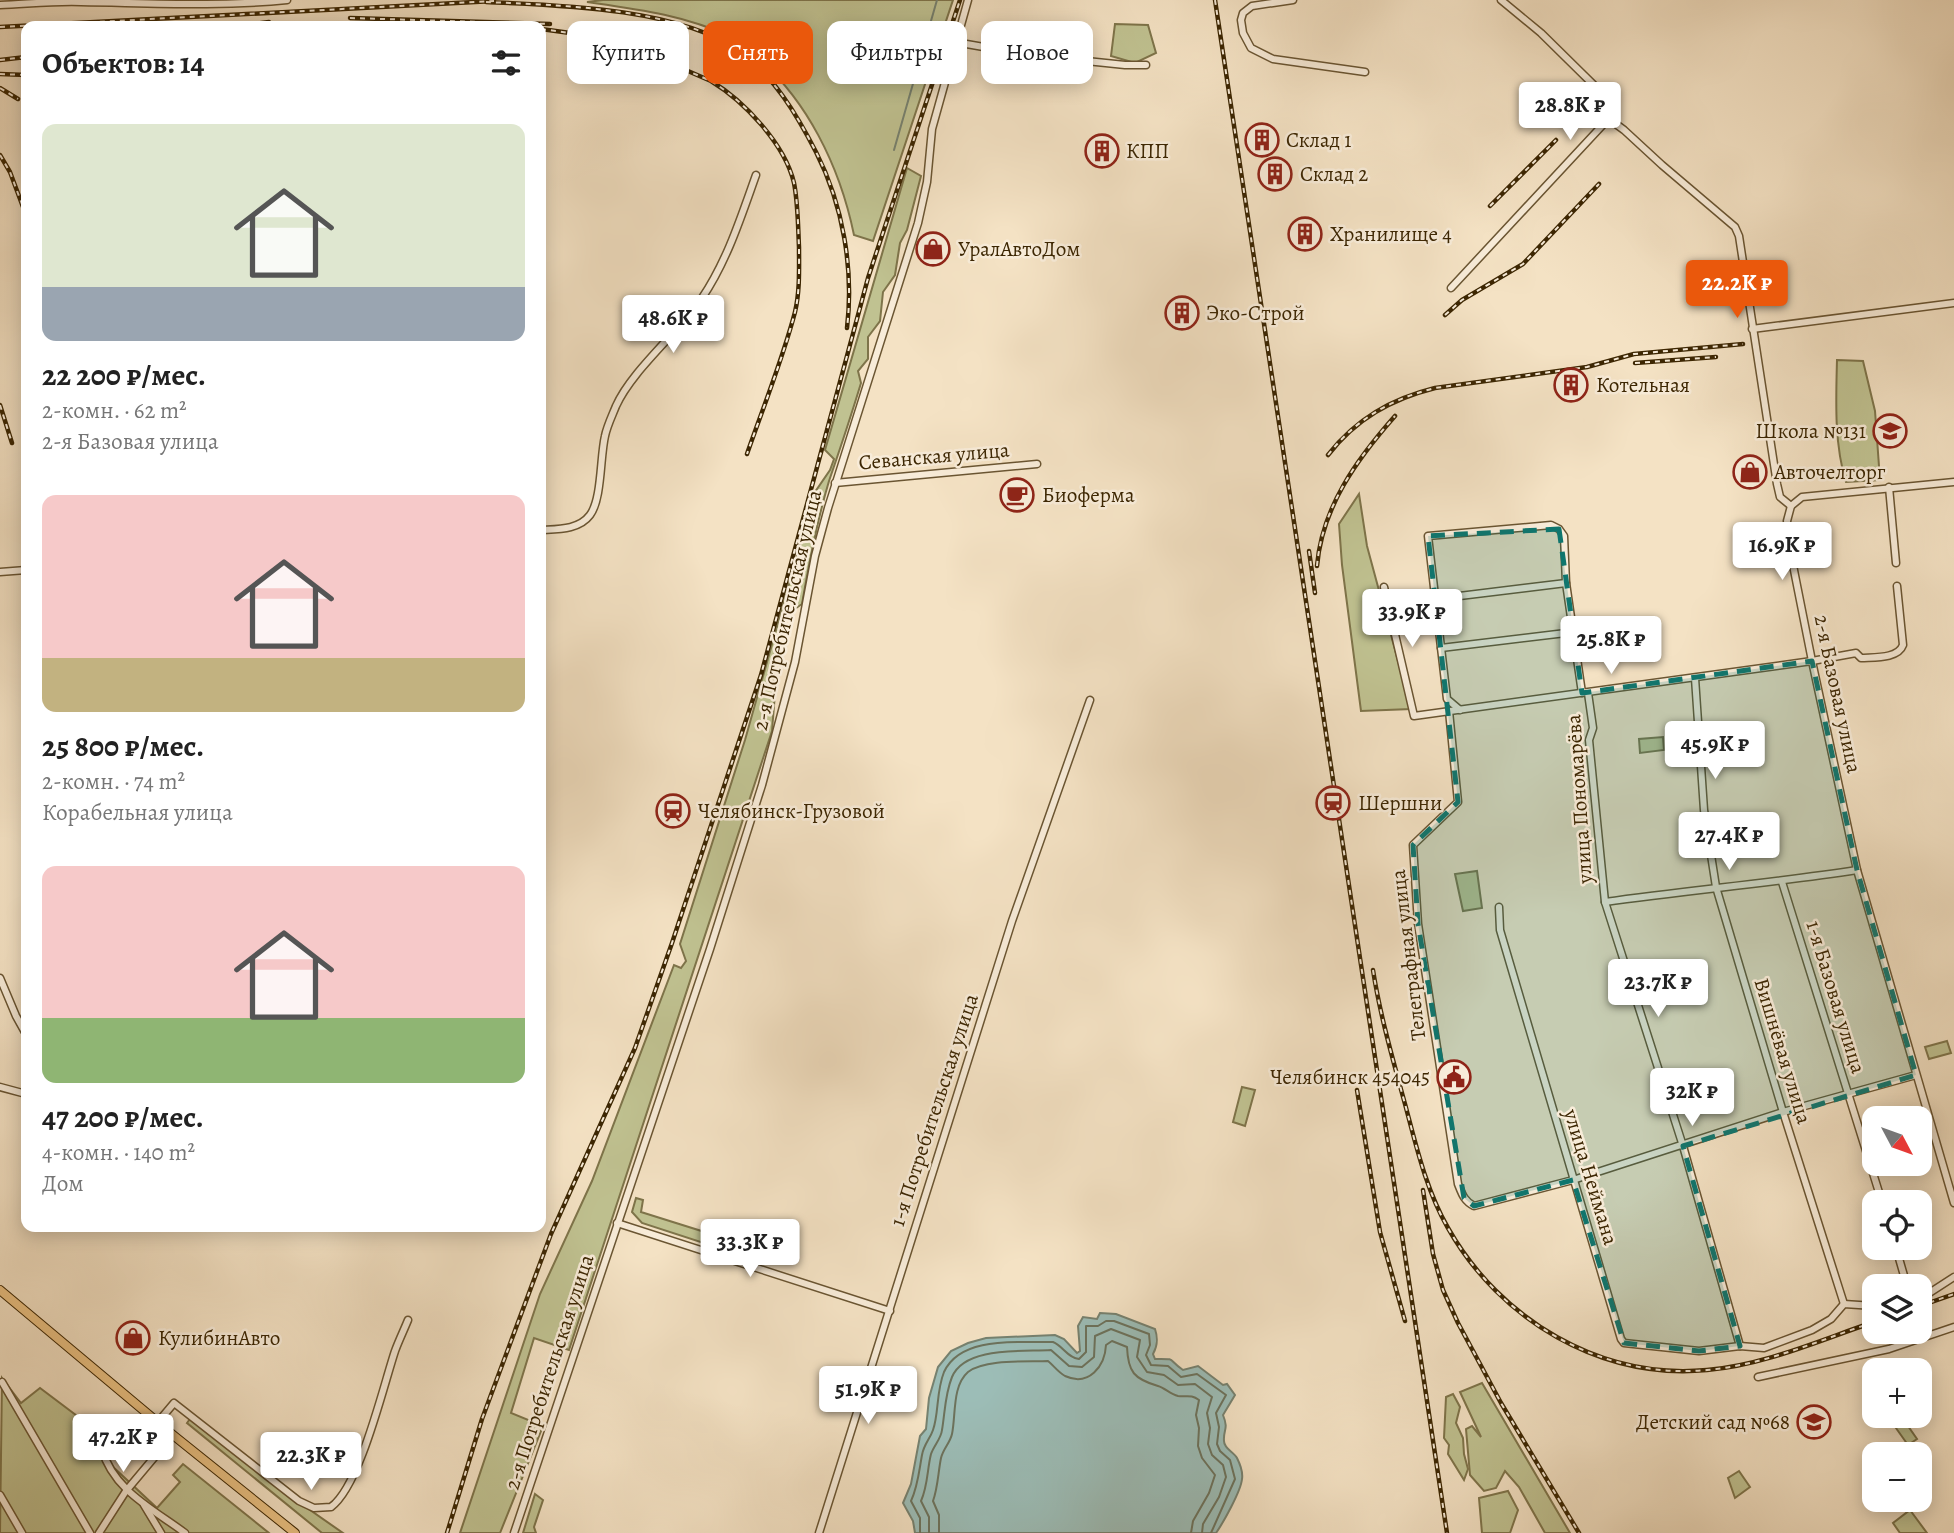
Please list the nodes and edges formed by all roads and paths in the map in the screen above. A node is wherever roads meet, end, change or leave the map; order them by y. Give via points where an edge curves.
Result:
1 (287, 0) edge
2 (968, 0) edge
3 (1293, 0) edge
4 (1501, 0) edge
5 (0, 5) edge
6 (962, 21) edge
7 (967, 44) edge
8 (1146, 65) dead end
9 (1365, 72) dead end
10 (944, 84) edge
11 (1609, 120) junction
12 (755, 175) dead end
13 (1451, 288) dead end
14 (1954, 303) edge
15 (1752, 329) junction
16 (1037, 464) dead end
17 (1954, 482) edge
18 (835, 483) junction
19 (1889, 487) junction
20 (1791, 506) junction
21 (546, 530) edge
22 (1896, 564) dead end
23 (21, 570) edge
24 (0, 572) edge
25 (1566, 583) junction
26 (1897, 586) dead end
27 (1384, 587) dead end
28 (1435, 600) junction
29 (1574, 632) junction
30 (1441, 648) junction
31 (1812, 661) junction
32 (1695, 678) junction
33 (1585, 693) junction
34 (1090, 700) dead end
35 (1460, 710) junction
36 (1448, 711) junction
37 (1857, 870) junction
38 (1782, 882) junction
39 (1717, 887) junction
40 (1605, 902) junction
41 (1499, 907) dead end
42 (0, 978) edge
43 (21, 1023) edge
44 (1916, 1075) junction
45 (0, 1087) edge
46 (21, 1093) edge
47 (1848, 1095) junction
48 (1783, 1112) junction
49 (1683, 1146) junction
50 (1573, 1180) junction
51 (1878, 1190) edge
52 (1954, 1203) edge
53 (617, 1223) junction
54 (1954, 1277) edge
55 (0, 1290) edge
56 (1932, 1291) edge
57 (1844, 1304) junction
58 (1862, 1305) edge
59 (890, 1311) junction
60 (408, 1320) dead end
61 (1954, 1327) edge
62 (1740, 1346) junction
63 (1758, 1377) dead end
64 (2, 1382) dead end
65 (158, 1422) junction
66 (173, 1435) junction
67 (102, 1449) dead end
68 (127, 1491) junction
69 (0, 1495) edge
70 (141, 1500) junction
71 (22, 1533) edge
72 (90, 1533) edge
73 (99, 1533) edge
74 (161, 1533) edge
75 (185, 1533) edge
76 (295, 1533) edge
77 (514, 1533) edge
78 (819, 1533) edge

1 - 5 street via 240,5
2 - 6 street, 2-я Потребительская улица
3 - 9 street via 1252,6 1243,13 1242,33 1251,48 1273,59
4 - 11 street via 1609,100
7 - 8 street via 995,49 1022,46 1048,57
10 - 18 street, 2-я Потребительская улица via 918,223
11 - 13 street
11 - 15 street via 1735,227
12 - 21 street via 737,229 704,296 618,402 605,436 592,514 567,528
14 - 15 street
15 - 20 street via 1777,484 1780,497
16 - 18 street, Севанская улица
17 - 19 street
18 - 53 street, 2-я Потребительская улица via 768,763
19 - 20 street via 1802,497
19 - 22 street
20 - 31 street, 2-я Базовая улица via 1787,521 1791,555
23 - 24 street
25 - 28 street
25 - 28 street, улица Пономарёва via 1564,537 1552,525 1428,536
25 - 29 street, улица Пономарёва
26 - 31 street via 1902,651
27 - 36 street via 1414,716
28 - 30 street
29 - 30 street
29 - 33 street, улица Пономарёва
30 - 35 street via 1447,699
31 - 32 street
31 - 37 street, 2-я Базовая улица
32 - 33 street
32 - 39 street, Вишнёвая улица via 1704,810
33 - 35 street
33 - 40 street, улица Пономарёва via 1593,728 1589,740
34 - 59 street, 1-я Потребительская улица via 1012,922
35 - 36 street
36 - 50 street, Телеграфная улица via 1458,802 1413,845 1418,924 1458,1184 1474,1206
37 - 38 street
37 - 44 street, 2-я Базовая улица
38 - 39 street
38 - 47 street, 1-я Базовая улица
39 - 40 street
39 - 48 street, Вишнёвая улица
40 - 49 street, улица Пономарёва
41 - 50 street, улица Неймана via 1500,930
42 - 43 street
44 - 47 street
44 - 52 street, 2-я Базовая улица
45 - 46 street
47 - 48 street
47 - 51 street, 1-я Базовая улица
48 - 49 street
48 - 57 street, Вишнёвая улица
49 - 50 street
49 - 62 street, улица Пономарёва
50 - 62 street, улица Неймана via 1625,1343 1699,1351
53 - 59 street
53 - 77 street, 2-я Потребительская улица
54 - 56 street
55 - 65 main road
57 - 58 street
57 - 62 street via 1831,1319 1790,1340 1764,1348
59 - 78 street, 1-я Потребительская улица
60 - 65 street via 346,1491 331,1507 314,1508 299,1501 174,1403
61 - 63 street via 1889,1349
64 - 72 street
65 - 66 main road
66 - 68 street
66 - 76 main road
67 - 68 street via 113,1476
68 - 70 street
68 - 73 street
69 - 71 street
70 - 74 street
70 - 75 street

